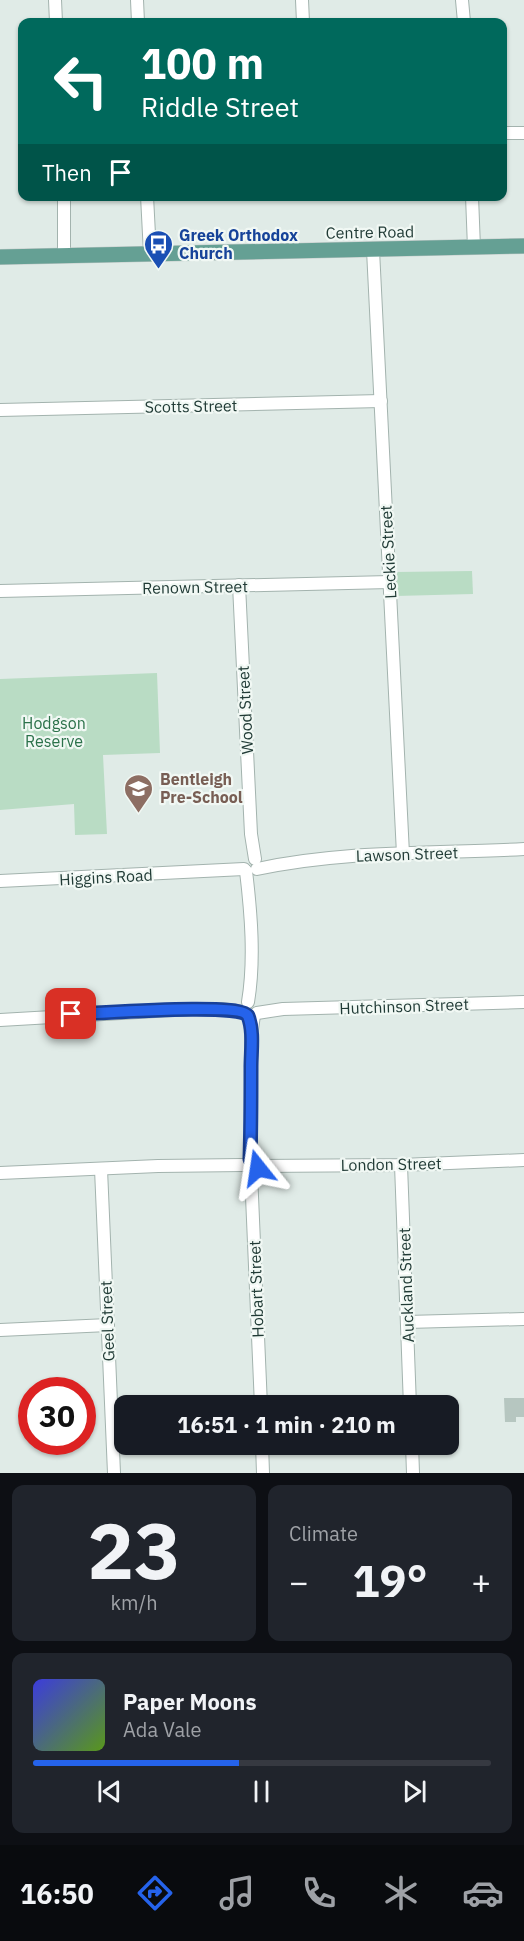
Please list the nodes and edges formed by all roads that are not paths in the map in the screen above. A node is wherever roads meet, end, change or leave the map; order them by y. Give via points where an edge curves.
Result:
1 (55, 0) edge
2 (137, 0) edge
3 (302, 0) edge
4 (462, 0) edge
5 (57, 18) edge
6 (138, 18) edge
7 (303, 18) edge
8 (464, 18) edge
9 (507, 133) edge
10 (524, 133) edge
11 (64, 201) edge
12 (147, 201) edge
13 (472, 201) edge
14 (524, 246) edge
15 (474, 248) junction
16 (373, 250) junction
17 (150, 254) junction
18 (64, 255) junction
19 (0, 257) edge
20 (381, 401) junction
21 (0, 410) edge
22 (390, 582) junction
23 (239, 585) junction
24 (0, 591) edge
25 (524, 849) edge
26 (404, 854) junction
27 (250, 865) junction
28 (0, 881) edge
29 (524, 1002) edge
30 (251, 1009) junction
31 (0, 1020) edge
32 (524, 1160) edge
33 (401, 1165) junction
34 (251, 1166) junction
35 (101, 1169) junction
36 (0, 1173) edge
37 (524, 1319) edge
38 (407, 1322) junction
39 (108, 1325) junction
40 (0, 1330) edge
41 (261, 1395) edge
42 (410, 1395) edge
43 (262, 1455) edge
44 (412, 1455) edge
45 (114, 1473) edge
46 (263, 1473) edge
47 (413, 1473) edge

1 - 5 street
2 - 6 street
3 - 7 street
4 - 8 street
9 - 10 street
11 - 18 street
12 - 17 street
13 - 15 street
14 - 15 main road, Centre Road
15 - 16 main road, Centre Road
16 - 17 main road, Centre Road
16 - 20 street, Leckie Street
17 - 18 main road, Centre Road
18 - 19 main road, Centre Road
20 - 21 street, Scotts Street
20 - 22 street, Leckie Street
22 - 23 street, Renown Street
22 - 26 street, Leckie Street
23 - 24 street, Renown Street
23 - 27 street, Wood Street
25 - 26 street, Lawson Street
26 - 27 street, Lawson Street
27 - 28 street, Higgins Road via 160,874
27 - 30 street, Hobart Street
29 - 30 street, Hutchinson Street
30 - 31 street, Hutchinson Street
30 - 34 street, Hobart Street
32 - 33 street, London Street
33 - 34 street, London Street
33 - 38 street, Auckland Street
34 - 35 street, London Street
34 - 41 street, Hobart Street
35 - 36 street, London Street
35 - 39 street, Geel Street
37 - 38 street
38 - 42 street, Auckland Street
39 - 40 street
39 - 45 street, Geel Street
43 - 46 street
44 - 47 street

